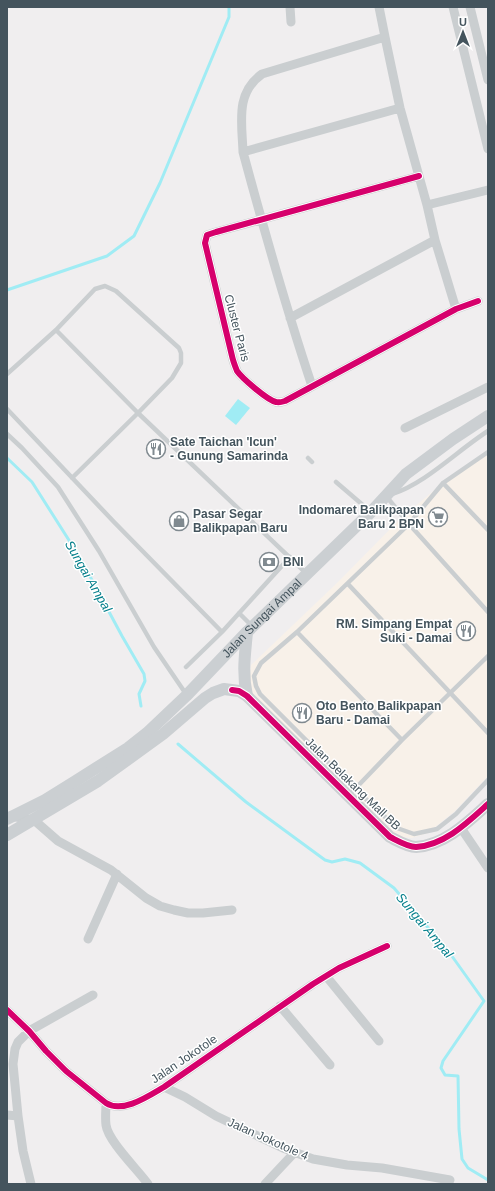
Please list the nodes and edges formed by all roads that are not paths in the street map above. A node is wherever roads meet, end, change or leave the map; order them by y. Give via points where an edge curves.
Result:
1 (290, 7) edge
2 (379, 7) edge
3 (453, 7) edge
4 (470, 7) edge
5 (291, 22) dead end
6 (385, 36) junction
7 (488, 80) edge
8 (400, 108) junction
9 (488, 149) edge
10 (243, 152) junction
11 (419, 176) junction
12 (488, 190) edge
13 (427, 205) junction
14 (261, 220) junction
15 (435, 240) junction
16 (478, 301) dead end
17 (456, 309) junction
18 (290, 318) junction
19 (56, 330) junction
20 (7, 374) edge
21 (312, 386) junction
22 (488, 387) edge
23 (7, 409) edge
24 (138, 413) junction
25 (488, 416) edge
26 (405, 428) dead end
27 (488, 431) edge
28 (7, 434) edge
29 (488, 452) edge
30 (72, 478) junction
31 (336, 482) dead end
32 (443, 483) junction
33 (386, 496) junction
34 (371, 512) junction
35 (409, 524) junction
36 (488, 530) edge
37 (290, 557) junction
38 (307, 574) junction
39 (348, 584) junction
40 (488, 612) edge
41 (239, 613) junction
42 (250, 629) junction
43 (222, 632) junction
44 (297, 632) junction
45 (488, 656) edge
46 (186, 667) dead end
47 (450, 693) junction
48 (186, 696) junction
49 (247, 696) junction
50 (167, 727) junction
51 (488, 733) edge
52 (402, 740) junction
53 (131, 752) junction
54 (488, 780) edge
55 (352, 793) junction
56 (488, 804) edge
57 (9, 817) edge
58 (34, 820) junction
59 (461, 828) junction
60 (7, 834) edge
61 (488, 868) edge
62 (116, 874) junction
63 (232, 910) dead end
64 (88, 939) dead end
65 (387, 946) dead end
66 (326, 976) junction
67 (93, 995) dead end
68 (280, 1006) junction
69 (7, 1010) edge
70 (29, 1031) junction
71 (378, 1041) dead end
72 (330, 1065) dead end
73 (164, 1087) junction
74 (106, 1103) junction
75 (7, 1115) edge
76 (18, 1116) junction
77 (295, 1152) junction
78 (450, 1180) dead end
79 (31, 1184) edge
80 (148, 1184) edge
81 (265, 1184) edge

1 - 5 street
2 - 6 street
3 - 9 street
4 - 7 street
6 - 8 street
6 - 10 street via 280,68 254,79 243,101
8 - 10 street
8 - 11 street
10 - 14 street
11 - 13 street
11 - 14 street, Cluster Paris
12 - 13 street
13 - 15 street
14 - 18 street
14 - 21 street, Cluster Paris via 207,235 205,239 234,363 242,377 276,402 285,401
15 - 17 street
15 - 18 street
16 - 17 street, Cluster Paris
17 - 21 street, Cluster Paris
18 - 21 street
19 - 20 lane
19 - 24 lane
19 - 24 lane via 90,294 105,286 116,291 176,345 181,353 181,362 172,378
22 - 26 street
23 - 30 lane
24 - 30 lane
24 - 37 lane
25 - 33 main road, Jalan Sungai Ampal via 406,474
27 - 33 lane via 405,490
28 - 48 lane via 58,487
29 - 32 lane
30 - 43 lane
31 - 34 lane
32 - 35 lane
32 - 36 lane
33 - 34 main road, Jalan Sungai Ampal
33 - 35 lane
34 - 38 main road, Jalan Sungai Ampal
35 - 39 lane
35 - 40 lane
37 - 38 lane
37 - 41 lane
38 - 42 main road, Jalan Sungai Ampal
39 - 44 lane
39 - 47 lane
41 - 42 lane
41 - 43 lane
42 - 48 main road, Jalan Sungai Ampal
42 - 49 main road via 243,668
43 - 46 lane
44 - 52 lane
44 - 55 lane via 261,663 254,676 256,686 260,694
45 - 47 lane
47 - 51 lane
47 - 52 lane
48 - 50 main road, Jalan Sungai Ampal via 166,716
49 - 50 main road, Jalan Belakang Mall BB via 239,691 224,689 212,693
49 - 55 main road, Jalan Belakang Mall BB
50 - 53 main road
52 - 55 lane
53 - 57 main road
53 - 58 main road via 98,781
54 - 55 lane via 456,814 437,829 414,834 397,828
55 - 59 main road, Jalan Belakang Mall BB via 390,837 400,843 416,847 442,839
56 - 59 main road, Jalan Belakang Mall BB
57 - 58 street
58 - 60 main road
58 - 62 street via 58,841
59 - 61 street
62 - 63 street via 160,906 188,913
62 - 64 street
65 - 66 street, Jalan Jokotole
66 - 68 street, Jalan Jokotole
66 - 71 street
67 - 70 street
68 - 72 street
68 - 73 street, Jalan Jokotole
69 - 70 street
70 - 74 street via 66,1071
70 - 76 street via 15,1049 13,1057
73 - 74 street, Jalan Jokotole via 133,1104 113,1106
73 - 77 street, Jalan Jokotole 4 via 216,1116
74 - 80 street via 107,1131
75 - 76 street
76 - 79 street
77 - 78 street, Jalan Jokotole 4 via 327,1162 382,1168
77 - 81 street

